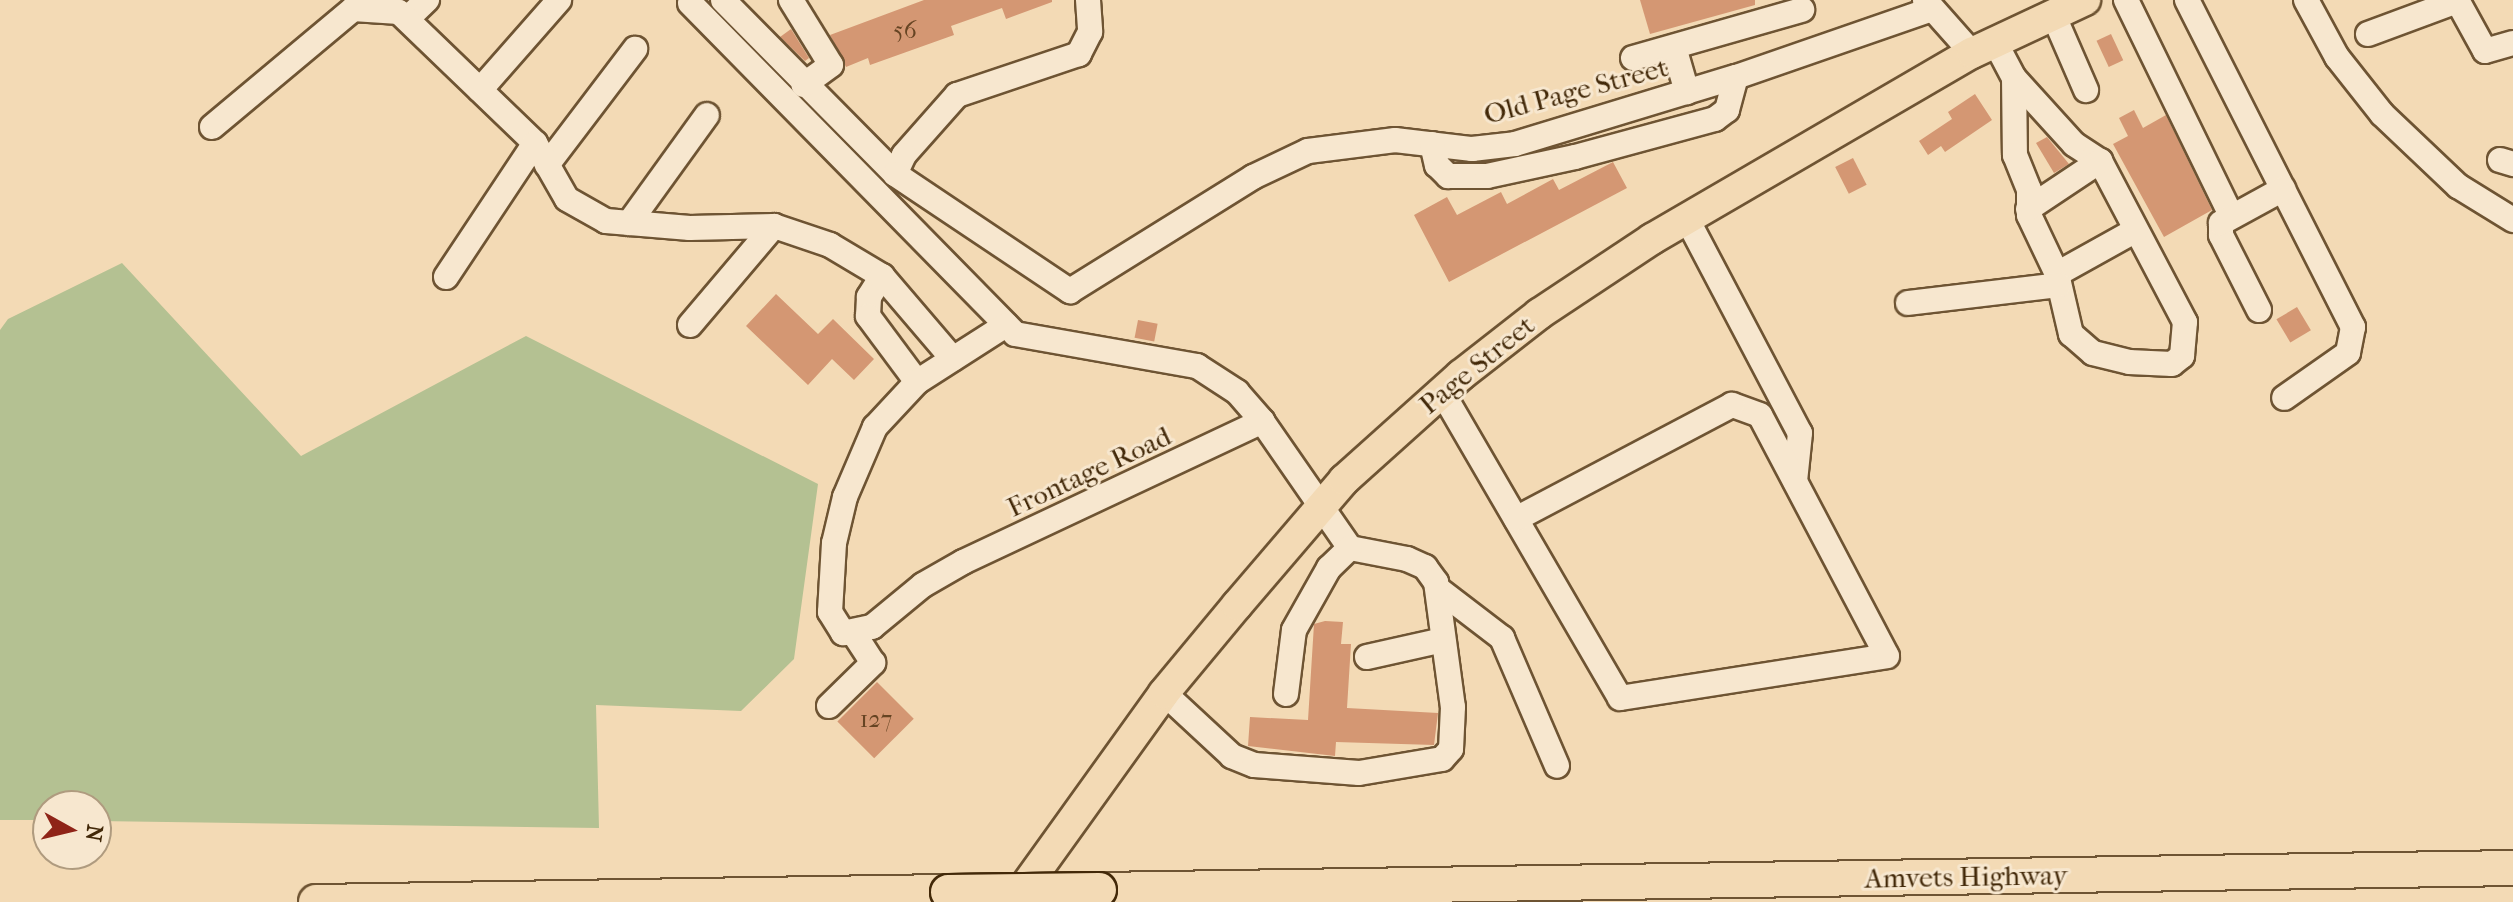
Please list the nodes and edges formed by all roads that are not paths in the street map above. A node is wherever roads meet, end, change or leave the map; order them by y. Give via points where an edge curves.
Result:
1 (427, 0) edge
2 (559, 0) edge
3 (723, 0) edge
4 (791, 0) edge
5 (1088, 0) edge
6 (2085, 0) edge
7 (2126, 0) edge
8 (2187, 0) edge
9 (2306, 0) edge
10 (692, 1) edge
11 (2457, 1) edge
12 (1801, 5) edge
13 (1928, 5) edge
14 (390, 10) edge
15 (2053, 14) junction
16 (2368, 34) dead end
17 (2513, 43) edge
18 (1674, 47) junction
19 (1983, 48) junction
20 (635, 49) dead end
21 (1815, 49) junction
22 (1633, 58) dead end
23 (1736, 77) junction
24 (2014, 78) junction
25 (803, 85) junction
26 (480, 90) junction
27 (2086, 90) dead end
28 (1687, 92) junction
29 (1659, 100) junction
30 (707, 115) dead end
31 (212, 127) dead end
32 (1669, 132) junction
33 (535, 143) junction
34 (1432, 144) junction
35 (2100, 161) junction
36 (547, 165) junction
37 (895, 174) junction
38 (2283, 189) junction
39 (2028, 209) junction
40 (2231, 215) junction
41 (1687, 219) junction
42 (2513, 220) edge
43 (629, 223) junction
44 (774, 226) junction
45 (2136, 230) junction
46 (882, 276) junction
47 (446, 277) dead end
48 (2058, 279) junction
49 (1908, 303) dead end
50 (2259, 310) dead end
51 (690, 325) dead end
52 (1006, 325) junction
53 (953, 359) junction
54 (917, 382) junction
55 (1442, 392) junction
56 (2284, 398) dead end
57 (1262, 421) junction
58 (1795, 481) junction
59 (1322, 507) junction
60 (1516, 519) junction
61 (1350, 548) junction
62 (1438, 589) junction
63 (854, 634) junction
64 (1443, 640) junction
65 (1367, 657) dead end
66 (1164, 693) junction
67 (1286, 694) dead end
68 (829, 706) dead end
69 (1557, 766) dead end
70 (2513, 868) edge
71 (316, 902) edge
72 (1014, 902) edge

1 - 14 street
2 - 26 street
3 - 25 street
4 - 25 street via 831,65
5 - 37 street via 1090,32 1079,54 957,95 904,155
6 - 15 main road, Page Street
7 - 40 street
8 - 38 street
9 - 42 street via 2337,57 2382,114 2458,186
10 - 52 street
11 - 16 street
11 - 17 street via 2485,51
12 - 18 street
12 - 21 street
13 - 19 street
13 - 21 street, Old Page Street
14 - 26 street
14 - 31 street via 353,9
15 - 19 main road, Page Street
15 - 27 street
18 - 22 street
18 - 28 street
19 - 24 street
19 - 41 main road, Page Street
20 - 36 street
21 - 23 street, Old Page Street
23 - 28 street, Old Page Street
23 - 32 street via 1727,110 1715,119
24 - 35 street via 2074,144
24 - 39 street via 2015,155 2029,190
25 - 37 street
26 - 33 street
28 - 29 street, Old Page Street
29 - 32 street
29 - 34 street, Old Page Street via 1494,148
30 - 43 street
32 - 34 street via 1472,178 1448,176 1437,165
33 - 36 street
33 - 47 street
34 - 37 street, Old Page Street via 1349,142 1308,151 1253,177 1070,291
35 - 39 street
35 - 45 street
36 - 43 street via 567,199 606,221
38 - 40 street
38 - 56 street via 2353,327 2348,353
39 - 48 street
40 - 50 street via 2221,223 2221,235
41 - 55 main road, Page Street via 1539,314
41 - 58 street via 1800,433
43 - 44 street
44 - 46 street via 830,245
44 - 51 street
45 - 48 street
45 - 48 street via 2185,322 2182,356 2172,364 2129,362 2079,344 2066,321
46 - 53 street
46 - 54 street via 869,297 868,316
48 - 49 street
52 - 53 street
52 - 57 street via 1015,334 1197,366 1237,392
53 - 54 street
54 - 63 street via 875,427 845,497 829,599 834,624 843,633
55 - 59 main road, Page Street via 1344,480
55 - 60 street
57 - 59 street
57 - 63 street, Frontage Road via 963,562 923,585 872,627
58 - 60 street via 1760,415 1732,405
58 - 60 street via 1887,656 1620,698
59 - 61 street
59 - 66 main road, Page Street
61 - 62 street via 1417,563 1432,574
61 - 67 street via 1329,568 1294,630
62 - 64 street
62 - 69 street via 1502,638
63 - 68 street via 873,663
64 - 65 street
64 - 66 street via 1453,698 1450,754 1387,771 1254,765 1232,756
66 - 72 main road, Page Street
70 - 71 highway, Amvets Highway, bridge

